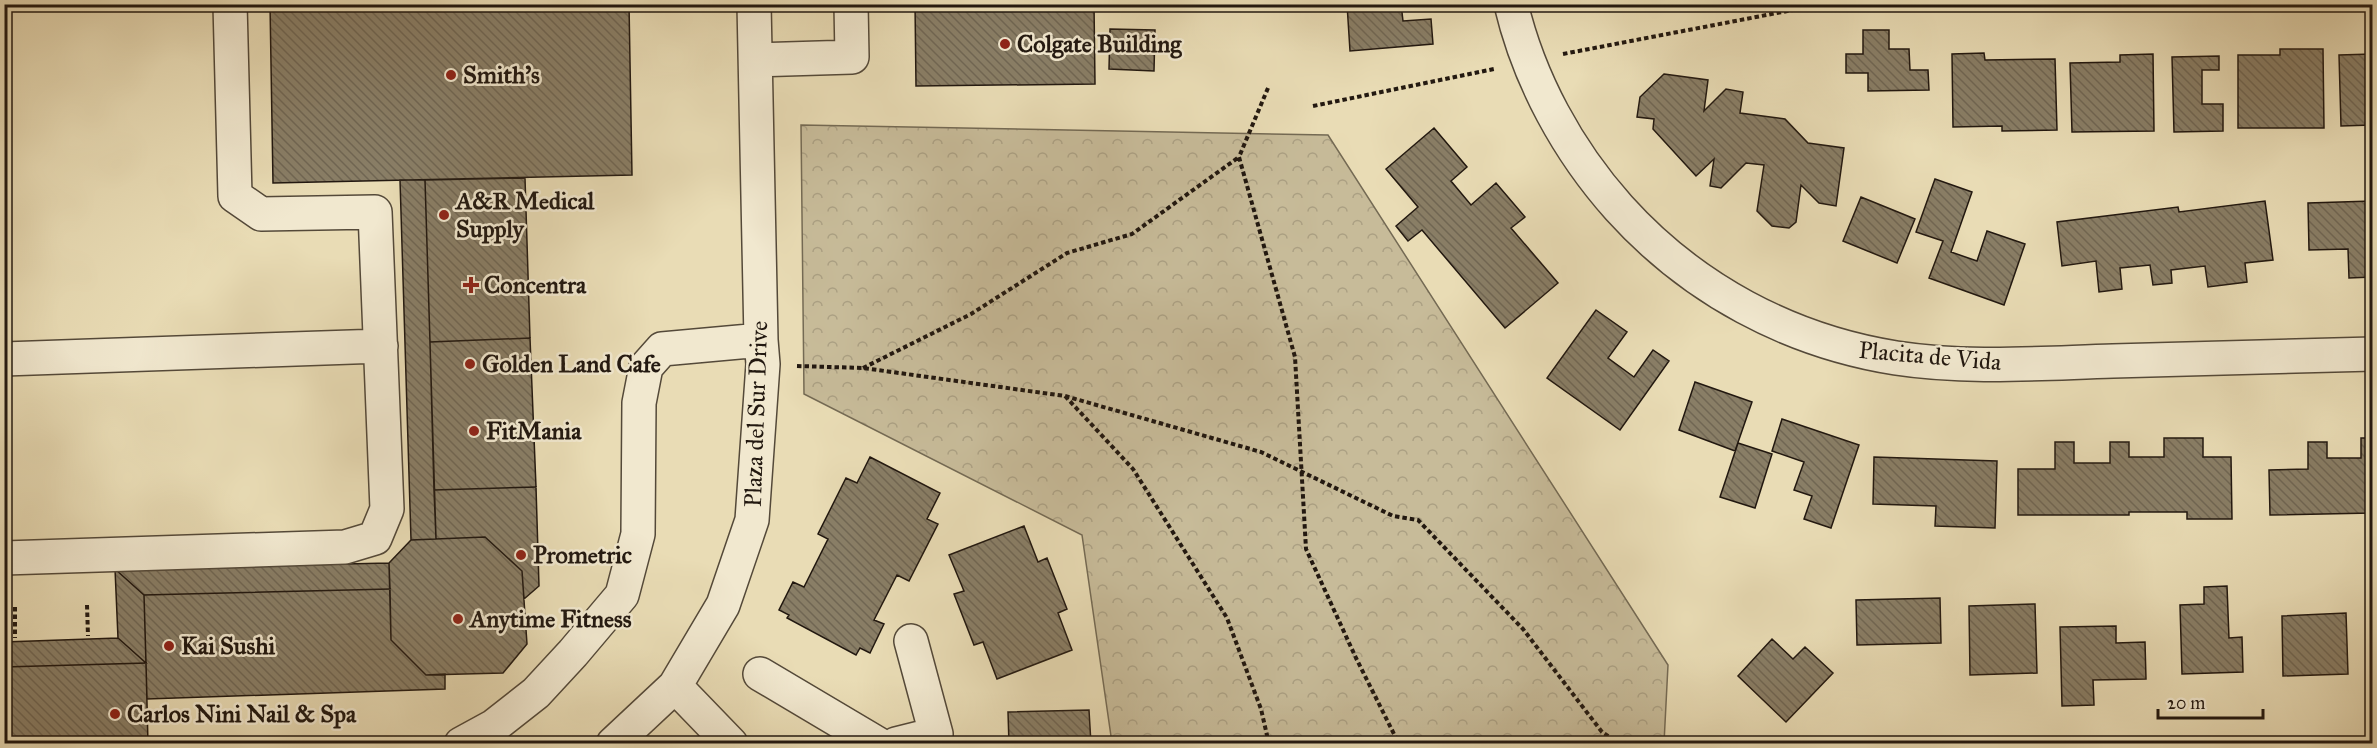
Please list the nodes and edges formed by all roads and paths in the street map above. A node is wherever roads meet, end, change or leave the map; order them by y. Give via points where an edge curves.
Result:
1 (230, 4) edge
2 (754, 4) edge
3 (851, 4) edge
4 (1511, 4) edge
5 (1824, 4) edge
6 (756, 60) junction
7 (1529, 61) junction
8 (1268, 88) dead end
9 (1313, 106) dead end
10 (1239, 156) junction
11 (381, 346) junction
12 (762, 352) junction
13 (2373, 354) edge
14 (4, 358) edge
15 (863, 368) junction
16 (1065, 396) junction
17 (1300, 470) junction
18 (4, 558) edge
19 (87, 605) dead end
20 (15, 607) dead end
21 (88, 636) dead end
22 (15, 638) dead end
23 (911, 641) dead end
24 (760, 674) dead end
25 (675, 686) junction
26 (936, 739) edge
27 (461, 744) edge
28 (613, 744) edge
29 (731, 744) edge
30 (878, 744) edge
31 (896, 744) edge
32 (1269, 744) edge
33 (1399, 744) edge
34 (1620, 744) edge

1 - 11 street via 235,196 261,214 375,212
2 - 6 street, Plaza del Sur Drive
3 - 6 street via 852,57
4 - 7 street, Placita de Vida
5 - 7 path
6 - 12 street, Plaza del Sur Drive
7 - 9 path
7 - 13 street, Placita de Vida via 1573,148 1633,224 1706,285 1796,332 1844,348 1949,363
8 - 10 path
10 - 15 path via 1132,234 1067,253 971,314
10 - 17 path via 1295,357
11 - 14 street
11 - 18 street via 387,509 375,538 345,547
12 - 15 path
12 - 25 street, Plaza del Sur Drive via 752,520 723,605
12 - 27 street via 662,349 646,367 639,403 638,534 622,595 536,693 494,726
15 - 16 path
16 - 17 path via 1261,452
16 - 32 path via 1133,469 1227,618 1261,709
17 - 33 path via 1306,549
17 - 34 path via 1393,516 1418,520 1523,629 1602,732
19 - 21 path
20 - 22 path
23 - 26 street
24 - 30 street
25 - 28 street, Plaza del Sur Drive
25 - 29 street
26 - 31 street

